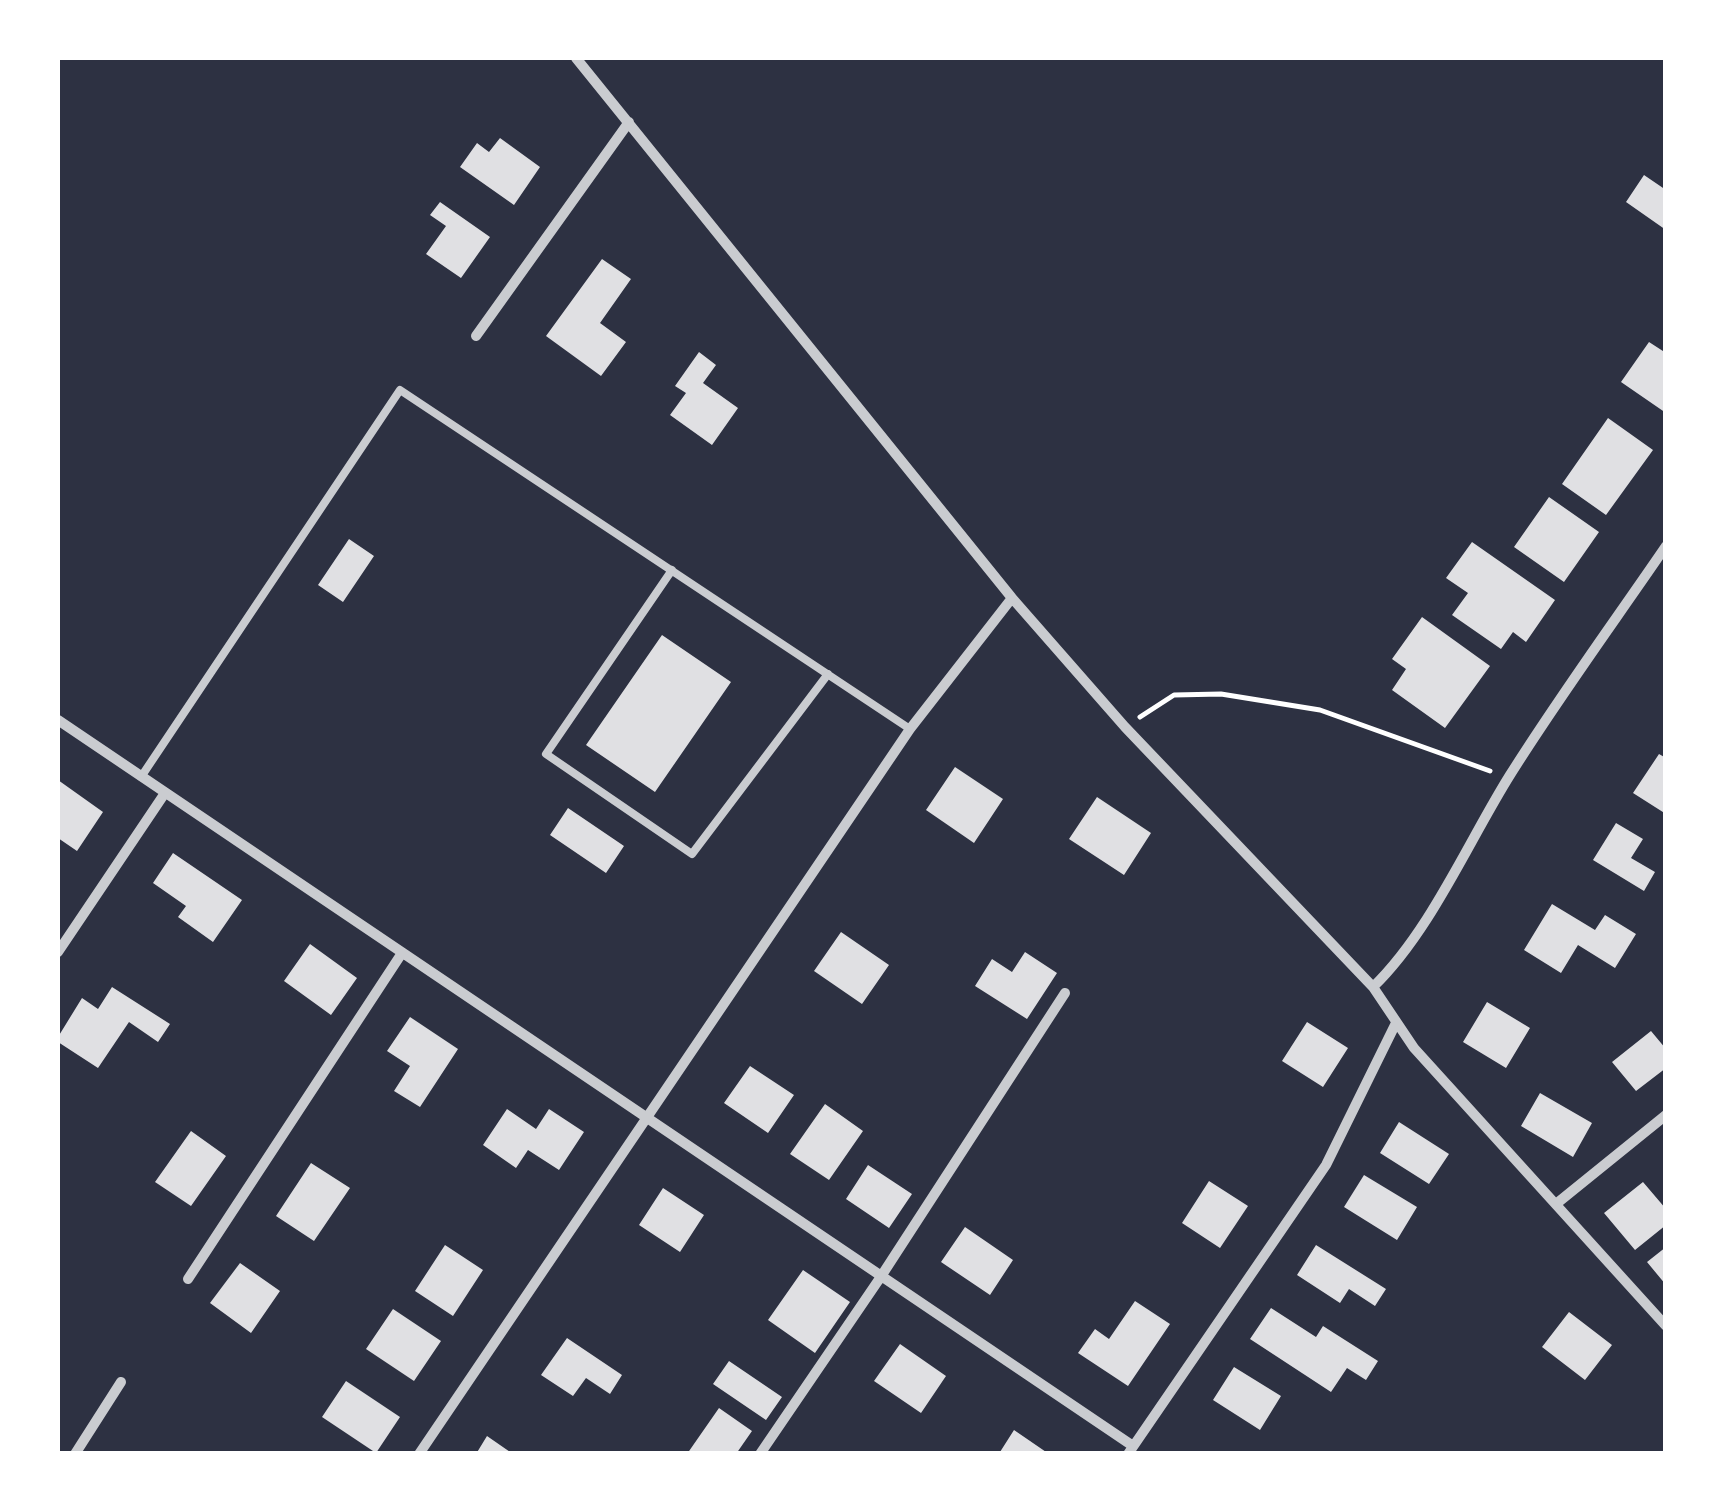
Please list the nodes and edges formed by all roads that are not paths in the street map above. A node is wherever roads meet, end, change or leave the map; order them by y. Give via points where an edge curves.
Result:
1 (576, 58) edge
2 (629, 122) junction
3 (476, 336) dead end
4 (1666, 546) edge
5 (672, 570) junction
6 (1012, 598) junction
7 (828, 674) junction
8 (58, 720) edge
9 (910, 729) junction
10 (142, 777) junction
11 (166, 793) junction
12 (58, 952) edge
13 (402, 953) junction
14 (1373, 987) junction
15 (1065, 993) dead end
16 (1396, 1023) junction
17 (1666, 1115) edge
18 (644, 1118) junction
19 (1556, 1204) junction
20 (880, 1278) junction
21 (188, 1280) dead end
22 (1666, 1326) edge
23 (121, 1382) dead end
24 (1130, 1450) edge
25 (75, 1454) edge
26 (420, 1454) edge
27 (760, 1454) edge

1 - 2 street
2 - 3 street
2 - 6 street
4 - 14 street via 1508,777 1394,966
5 - 7 lane
5 - 7 lane via 546,754 692,854
5 - 10 lane via 400,390
6 - 9 street
6 - 14 street
7 - 9 lane
8 - 10 street
9 - 18 street
10 - 11 street
11 - 12 street
11 - 13 street
13 - 18 street
13 - 21 street
14 - 16 street
15 - 20 street
16 - 19 street
16 - 24 street via 1326,1165
17 - 19 street
18 - 20 street
18 - 26 street
19 - 22 street
20 - 24 street
20 - 27 street
23 - 25 street

